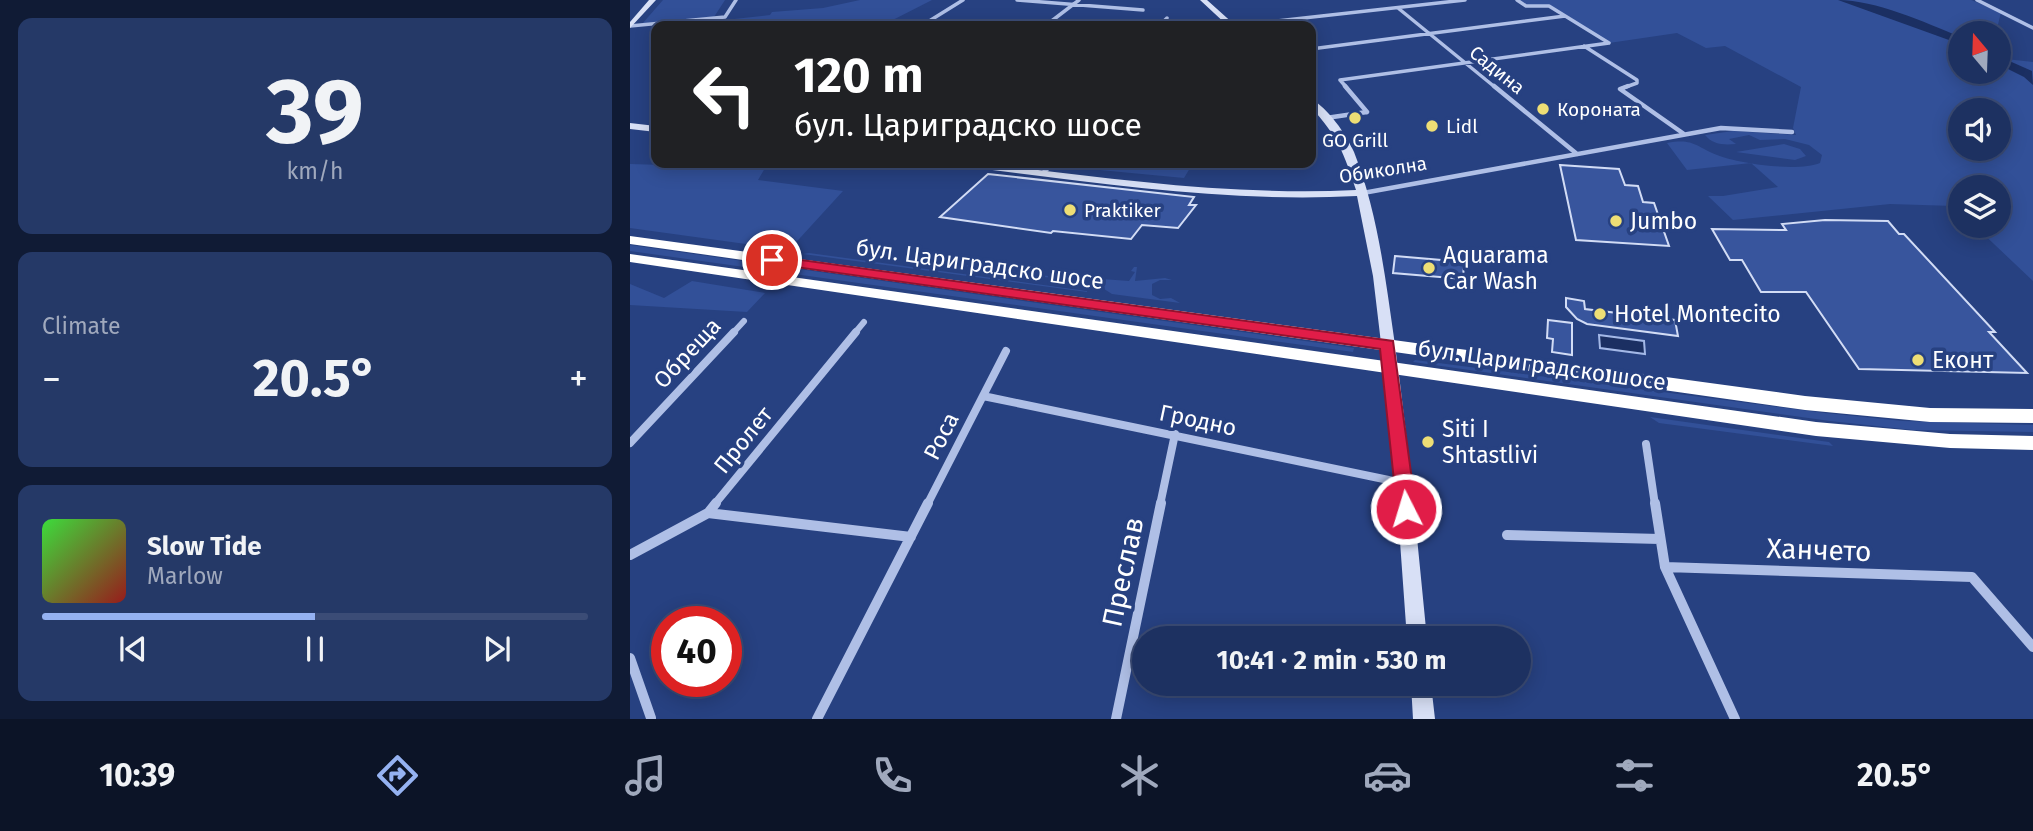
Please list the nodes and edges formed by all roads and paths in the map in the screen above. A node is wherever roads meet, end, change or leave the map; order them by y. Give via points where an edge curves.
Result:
1 (653, 0) edge
2 (736, 0) edge
3 (963, 0) edge
4 (1017, 0) edge
5 (1079, 0) edge
6 (1203, 0) edge
7 (1465, 0) edge
8 (1517, 0) edge
9 (1977, 0) edge
10 (1075, 5) junction
11 (1398, 8) junction
12 (1143, 10) dead end
13 (1565, 16) junction
14 (1167, 19) dead end
15 (1286, 20) joint
16 (683, 21) edge
17 (929, 21) edge
18 (1052, 21) edge
19 (1165, 21) edge
20 (1226, 21) edge
21 (1277, 21) edge
22 (651, 24) edge
23 (630, 26) edge
24 (2033, 28) edge
25 (1430, 34) junction
26 (1584, 46) junction
27 (1316, 48) edge
28 (1466, 63) junction
29 (1316, 107) edge
30 (1326, 118) junction
31 (630, 126) edge
32 (651, 128) edge
33 (1792, 132) dead end
34 (1684, 134) junction
35 (1577, 154) junction
36 (1006, 168) edge
37 (1048, 168) edge
38 (1044, 172) junction
39 (1363, 193) junction
40 (630, 240) edge
41 (630, 258) edge
42 (744, 321) dead end
43 (864, 323) dead end
44 (1388, 345) junction
45 (1006, 351) dead end
46 (1390, 368) junction
47 (983, 396) junction
48 (2033, 416) edge
49 (1175, 434) junction
50 (630, 443) edge
51 (2033, 443) edge
52 (1646, 444) dead end
53 (1404, 483) junction
54 (708, 513) junction
55 (1507, 535) dead end
56 (911, 537) junction
57 (1660, 539) junction
58 (630, 555) edge
59 (1665, 568) junction
60 (1417, 626) edge
61 (2033, 647) edge
62 (630, 658) edge
63 (1422, 696) edge
64 (651, 718) edge
65 (817, 719) edge
66 (1116, 719) edge
67 (1424, 719) edge
68 (1735, 719) edge

1 - 23 street
2 - 16 street via 725,17
3 - 17 street
4 - 10 street
5 - 10 street
6 - 20 street
7 - 11 street
8 - 13 street via 1527,6 1549,6
9 - 24 street
10 - 12 street
10 - 18 street
11 - 15 street
11 - 25 street, Садина
13 - 25 street
13 - 26 street via 1609,43
14 - 19 street
15 - 21 street
22 - 23 street
25 - 27 street
25 - 28 street, Садина
26 - 28 street
26 - 34 street via 1637,80 1621,91
28 - 30 street via 1340,80 1367,112
28 - 35 street, Садина
29 - 30 street
30 - 39 street via 1348,150
31 - 32 street
33 - 34 street, Обиколна via 1721,128
34 - 35 street, Обиколна
35 - 39 street, Обиколна
36 - 38 street, Обиколна
37 - 38 street
38 - 39 street, Обиколна via 1259,196
39 - 44 street
40 - 44 highway, бул. Цариградско шосе
41 - 46 highway, бул. Цариградско шосе
42 - 50 street, Обреща
43 - 54 street, Пролет
44 - 46 street
44 - 48 highway, бул. Цариградско шосе via 1848,408
45 - 47 street, Роса
46 - 51 highway, бул. Цариградско шосе via 1864,435
46 - 53 street
47 - 49 street, Гродно
47 - 56 street, Роса
49 - 53 street, Гродно
49 - 66 street, Преслав
52 - 57 street
53 - 60 street
54 - 56 street
54 - 58 street, Пролет
55 - 57 street
56 - 65 street, Роса
57 - 59 street
59 - 61 street, Ханчето via 1972,577
59 - 68 street
62 - 64 street
63 - 67 street

